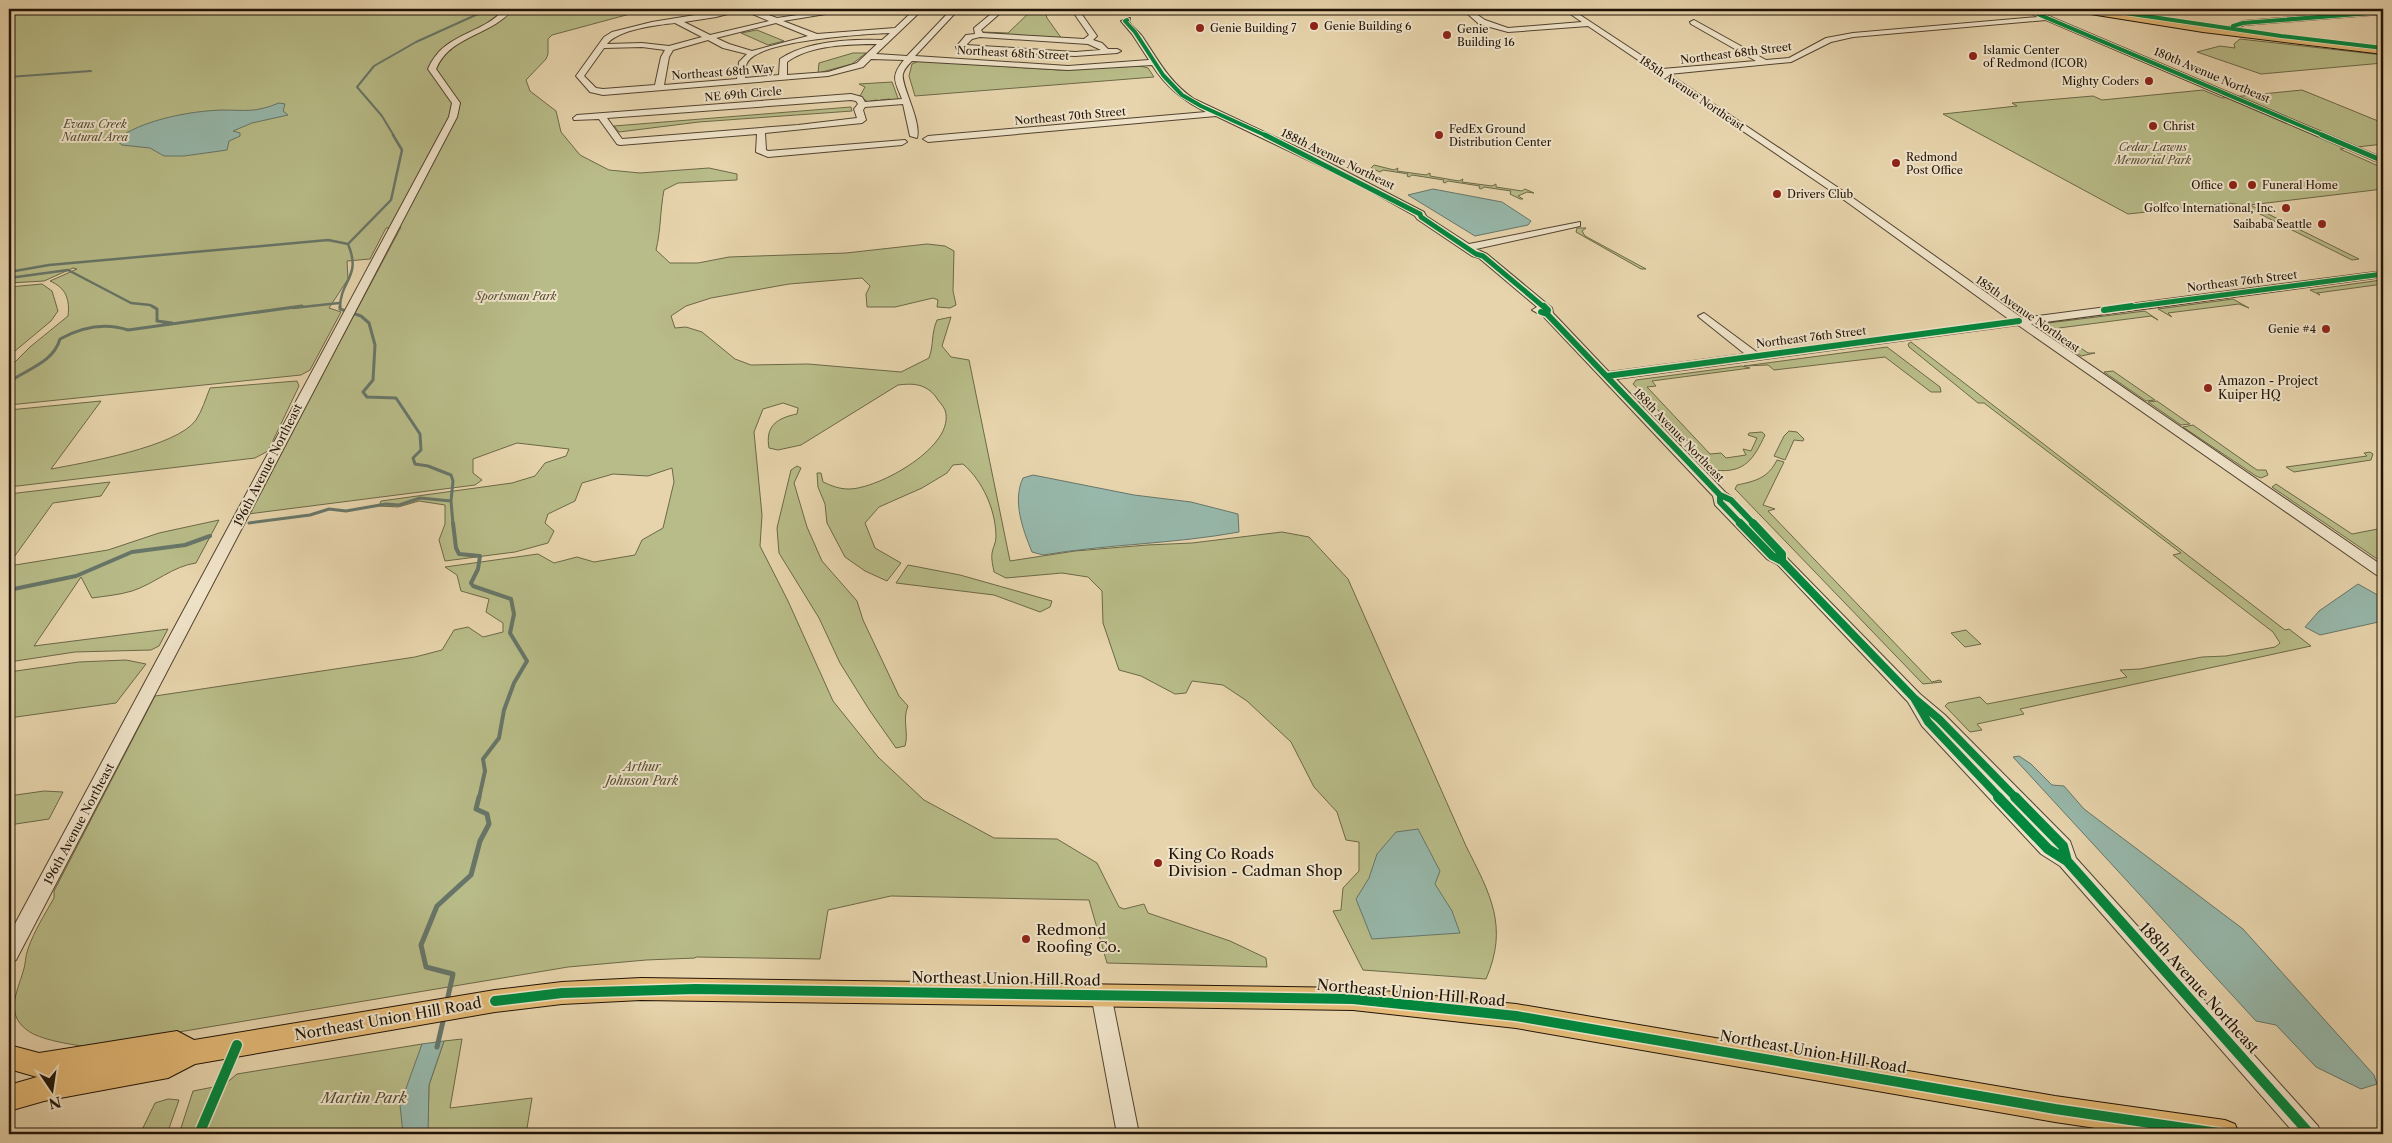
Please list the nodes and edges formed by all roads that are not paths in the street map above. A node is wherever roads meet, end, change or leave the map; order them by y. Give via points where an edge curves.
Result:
1 (509, 9) edge
2 (740, 9) edge
3 (746, 9) edge
4 (852, 9) edge
5 (914, 9) edge
6 (919, 9) edge
7 (1001, 9) edge
8 (1075, 9) edge
9 (1120, 9) edge
10 (1465, 9) edge
11 (1566, 9) edge
12 (2078, 9) edge
13 (2098, 9) edge
14 (954, 10) edge
15 (2029, 10) edge
16 (2383, 12) edge
17 (2048, 18) junction
18 (675, 20) junction
19 (777, 21) junction
20 (1694, 22) dead end
21 (1588, 24) junction
22 (895, 30) junction
23 (2223, 30) junction
24 (980, 35) junction
25 (816, 36) junction
26 (708, 37) junction
27 (1041, 40) junction
28 (1087, 40) junction
29 (882, 42) junction
30 (602, 46) junction
31 (670, 48) junction
32 (2383, 49) edge
33 (1030, 51) junction
34 (1118, 51) dead end
35 (1106, 52) junction
36 (752, 54) junction
37 (869, 56) junction
38 (910, 58) junction
39 (1155, 62) junction
40 (1766, 63) junction
41 (1019, 65) junction
42 (1661, 72) junction
43 (783, 79) junction
44 (741, 82) junction
45 (659, 88) junction
46 (907, 102) junction
47 (863, 105) junction
48 (1215, 114) junction
49 (602, 116) junction
50 (577, 118) dead end
51 (760, 131) junction
52 (914, 136) junction
53 (928, 139) junction
54 (902, 142) junction
55 (2383, 161) edge
56 (1576, 224) dead end
57 (1472, 251) junction
58 (2383, 274) edge
59 (1704, 316) dead end
60 (2019, 321) junction
61 (1755, 356) junction
62 (1606, 376) junction
63 (2383, 573) edge
64 (9, 954) edge
65 (1102, 994) junction
66 (190, 1053) junction
67 (9, 1057) edge
68 (9, 1098) edge
69 (1128, 1134) edge
70 (2226, 1134) edge
71 (2310, 1134) edge

1 - 64 street, 196th Avenue Northeast via 498,20 443,49 433,63 434,75 456,103 456,109
2 - 18 street
3 - 19 street
4 - 19 street
5 - 6 street
6 - 14 street
6 - 22 street
7 - 24 street via 977,30
8 - 28 street via 1093,36
9 - 39 street, 188th Avenue Northeast via 1132,32
10 - 21 street via 1482,22 1508,30
11 - 21 street, 185th Avenue Northeast
12 - 23 main road
13 - 23 main road
14 - 38 street
15 - 17 street, 180th Avenue Northeast
16 - 23 street via 2243,23
17 - 40 street, Northeast 68th Street via 1840,37 1797,58
17 - 55 street, 180th Avenue Northeast
18 - 26 street
18 - 30 street via 615,34
19 - 25 street
19 - 26 street
20 - 40 street
21 - 42 street, 185th Avenue Northeast
22 - 25 street
22 - 29 street
23 - 32 main road
24 - 27 street
24 - 33 street via 969,38 960,47
25 - 36 street
26 - 31 street
26 - 36 street
27 - 28 street
27 - 33 street
28 - 35 street via 1100,44
29 - 37 street
29 - 43 street via 837,45 786,58
30 - 31 street
30 - 45 street, Northeast 68th Way via 580,76 596,92
31 - 45 street
33 - 35 street
33 - 41 street
34 - 35 street
36 - 44 street via 743,62
37 - 38 street, Northeast 68th Street
37 - 43 street, Northeast 68th Way via 851,69
38 - 41 street, Northeast 68th Street
38 - 46 street via 898,75
39 - 41 street, Northeast 68th Street via 1077,68
39 - 48 street, 188th Avenue Northeast via 1173,87
40 - 42 street, Northeast 68th Street
42 - 60 street, 185th Avenue Northeast via 1843,195
43 - 44 street, Northeast 68th Way
44 - 45 street, Northeast 68th Way
46 - 47 street
46 - 52 street
47 - 49 street, NE 69th Circle via 852,97
47 - 51 street via 858,109 862,124
48 - 53 street, Northeast 70th Street
48 - 57 street, 188th Avenue Northeast via 1362,183 1420,214
49 - 50 street, NE 69th Circle
49 - 51 street via 620,142
51 - 54 street via 761,152 768,154
52 - 53 street
52 - 54 street
53 - 54 street via 916,146
56 - 57 street
57 - 62 street, 188th Avenue Northeast via 1539,311 1547,314
58 - 60 street, Northeast 76th Street
59 - 61 street
60 - 61 street, Northeast 76th Street
60 - 63 street, 185th Avenue Northeast
61 - 62 street, Northeast 76th Street
62 - 71 street, 188th Avenue Northeast via 1720,495 1720,502 1772,556 1782,561 1914,698 1928,722 2048,849 2067,861
65 - 66 main road, Northeast Union Hill Road via 641,989 562,993 495,1001
65 - 69 street
65 - 70 main road, Northeast Union Hill Road via 1353,1000 1470,1010 1700,1046 2056,1109
66 - 67 main road via 177,1043 39,1065
66 - 68 main road, Northeast Union Hill Road via 168,1066 44,1088

